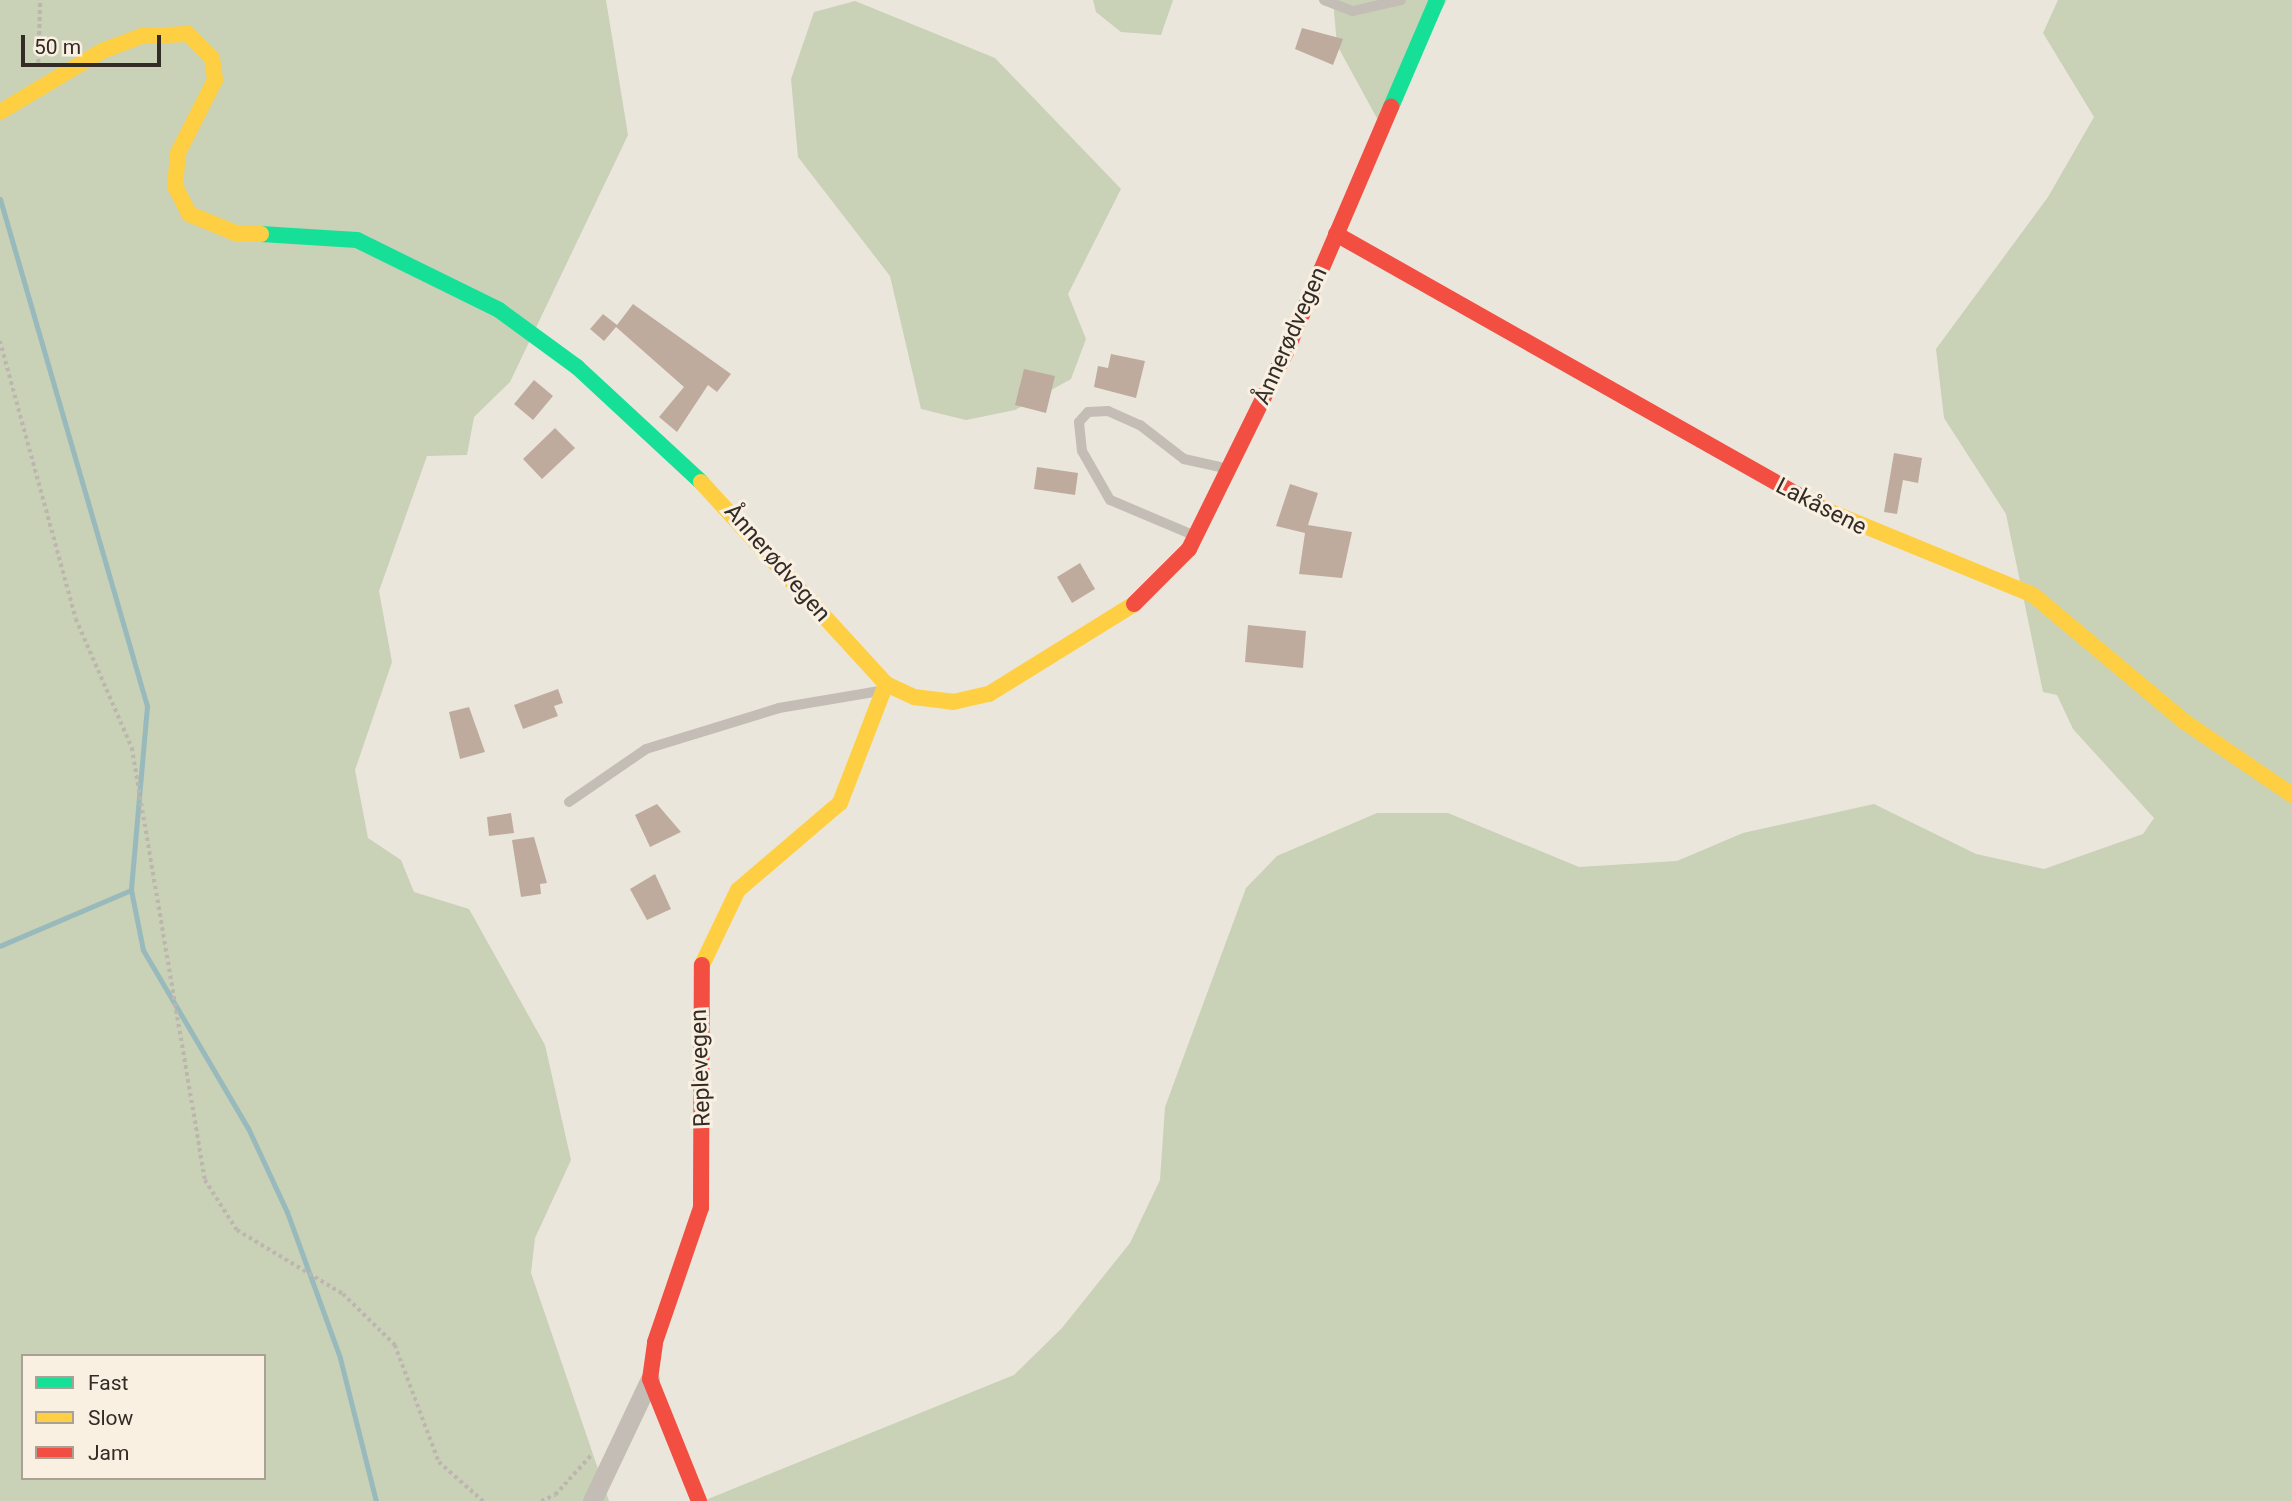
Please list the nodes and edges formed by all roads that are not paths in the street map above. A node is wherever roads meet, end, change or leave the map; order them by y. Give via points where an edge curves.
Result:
1 (1324, 0) edge
2 (1401, 0) edge
3 (1437, 0) edge
4 (0, 112) edge
5 (1336, 234) junction
6 (1231, 468) junction
7 (1197, 537) junction
8 (883, 687) junction
9 (2292, 795) edge
10 (569, 802) dead end
11 (650, 1379) junction
12 (592, 1501) edge
13 (699, 1501) edge

1 - 2 lane via 1353,11
3 - 5 main road, Ånnerødvegen
4 - 8 main road, Ånnerødvegen via 102,51 142,36 188,34 204,45 212,58 212,94 178,153 175,171 179,201 189,214 237,234 309,233 357,240 499,310 577,367 675,453
5 - 6 main road, Ånnerødvegen
5 - 9 main road, Lakåsene via 1847,523 2033,595 2185,722
6 - 7 main road, Ånnerødvegen
6 - 7 lane via 1184,459 1140,425 1108,411 1088,412 1079,422 1082,451 1110,500
7 - 8 main road, Ånnerødvegen via 1157,587 989,694 932,702
8 - 10 lane via 779,708 646,749
8 - 11 main road, Replevegen via 857,771 840,803 738,890 711,937 698,1007 701,1209 655,1342
11 - 12 street
11 - 13 main road, Replevegen

